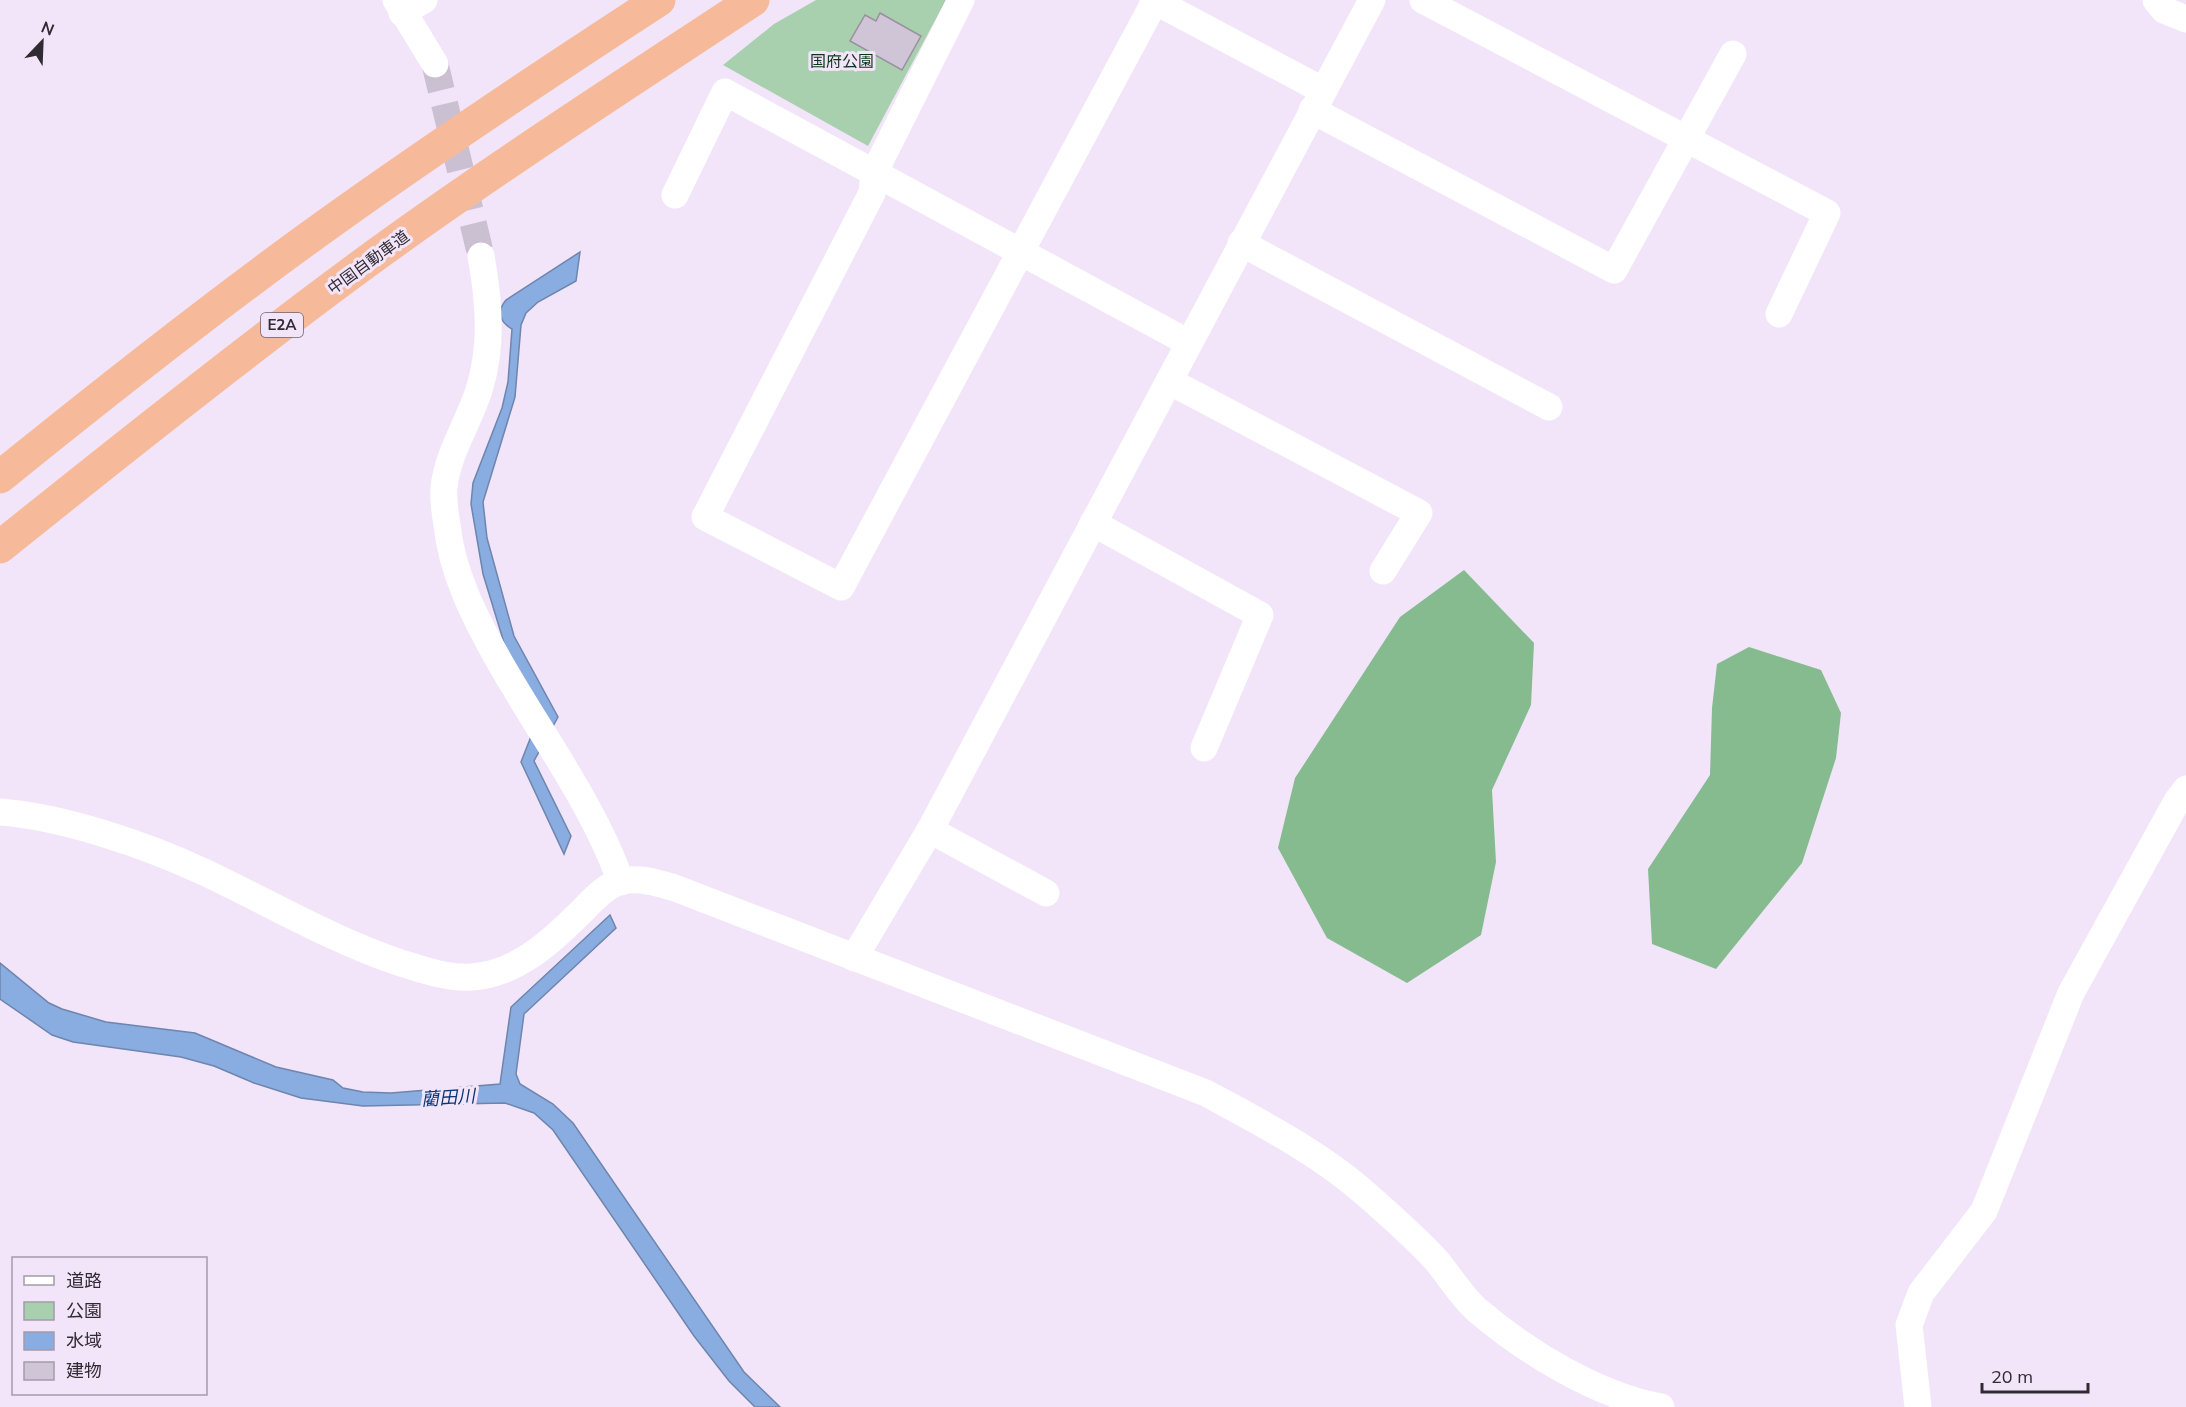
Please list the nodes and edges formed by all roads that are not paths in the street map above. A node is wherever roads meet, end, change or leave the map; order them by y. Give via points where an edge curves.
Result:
1 (659, 0) edge
2 (753, 0) edge
3 (960, 0) edge
4 (1154, 0) edge
5 (1372, 0) edge
6 (1423, 0) edge
7 (2157, 0) edge
8 (408, 4) edge
9 (2186, 19) edge
10 (1733, 54) dead end
11 (435, 64) tunnel mouth
12 (1317, 100) junction
13 (1688, 140) junction
14 (874, 173) junction
15 (675, 195) dead end
16 (1241, 243) junction
17 (1020, 252) junction
18 (481, 256) tunnel mouth
19 (1779, 314) dead end
20 (1189, 343) junction
21 (1168, 381) junction
22 (1549, 407) dead end
23 (0, 477) edge
24 (1094, 523) junction
25 (0, 547) edge
26 (1383, 571) dead end
27 (1204, 748) dead end
28 (2186, 789) edge
29 (0, 812) edge
30 (930, 830) junction
31 (621, 882) junction
32 (1046, 893) dead end
33 (854, 958) junction
34 (1661, 1407) edge
35 (1918, 1407) edge

1 - 23 highway via 335,219 132,370
2 - 25 highway, 中国自動車道 / E2A via 360,267 169,410
3 - 14 street
4 - 12 street
4 - 17 street
5 - 12 street
6 - 13 street
7 - 9 street via 2164,10
8 - 11 street
10 - 13 street
12 - 13 street via 1614,270
12 - 16 street
13 - 19 street via 1827,213
14 - 15 street via 725,92
14 - 17 street
14 - 17 street via 872,193 705,517 841,587
16 - 20 street
16 - 22 street
17 - 20 street
18 - 31 street via 490,330 480,389 444,488 447,526 458,572 477,622 574,786
20 - 21 street
21 - 24 street
21 - 26 street via 1419,513
24 - 27 street via 1260,615
24 - 30 street
28 - 35 street via 2071,993 1984,1211 1921,1293 1909,1325
29 - 31 street via 126,841 203,872 366,951 430,972 472,977 513,966 541,950 600,894
30 - 32 street
30 - 33 street
31 - 33 street via 646,880 675,888
33 - 34 street via 1206,1093 1277,1132 1366,1193 1435,1259 1476,1309 1514,1337 1582,1379 1635,1402

